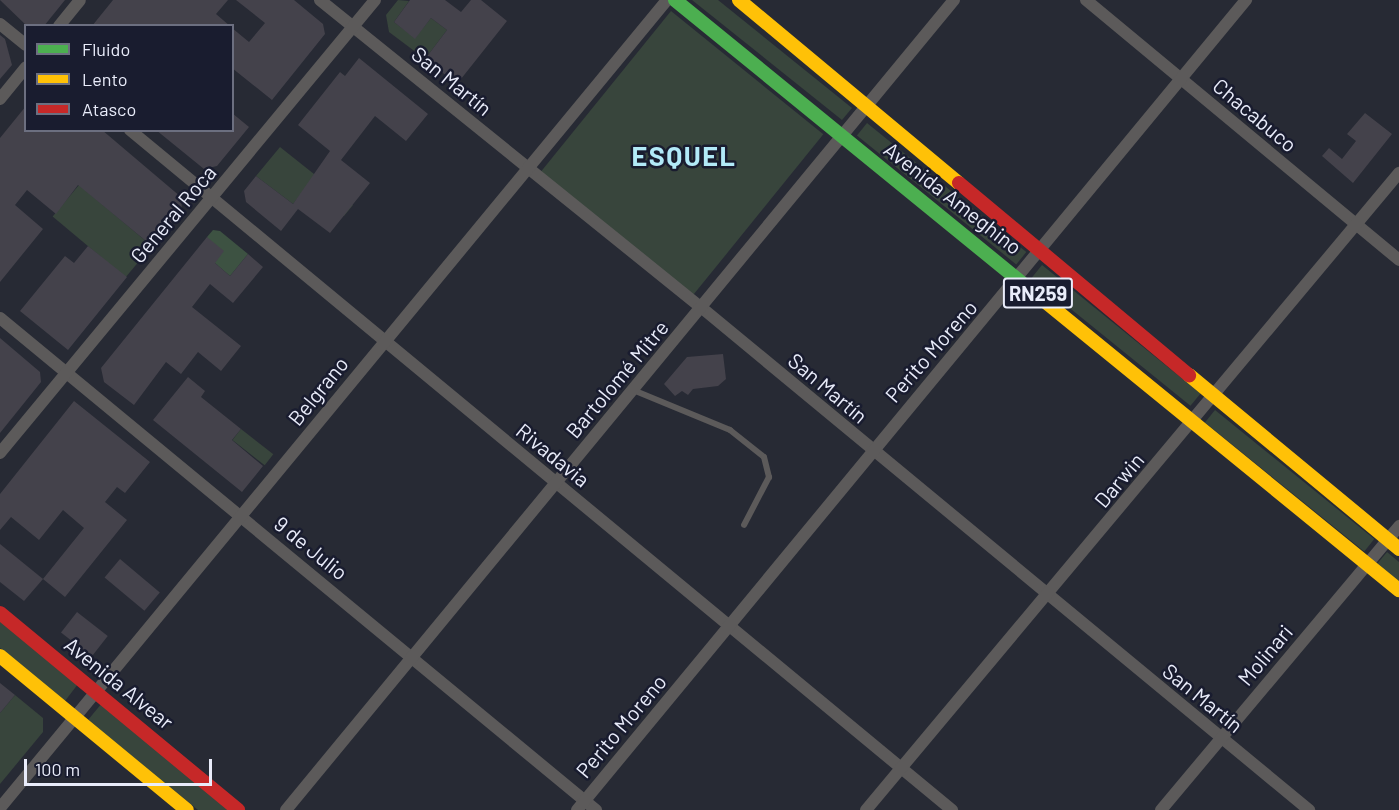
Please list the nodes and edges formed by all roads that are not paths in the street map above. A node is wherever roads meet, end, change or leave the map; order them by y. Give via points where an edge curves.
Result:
1 (80, 0) edge
2 (320, 0) edge
3 (375, 0) edge
4 (667, 0) edge
5 (675, 0) edge
6 (739, 0) edge
7 (954, 0) edge
8 (1086, 0) edge
9 (1246, 0) edge
10 (0, 24) edge
11 (61, 24) edge
12 (354, 26) junction
13 (24, 43) edge
14 (24, 69) edge
15 (1179, 78) junction
16 (0, 99) edge
17 (866, 106) junction
18 (132, 132) edge
19 (841, 137) junction
20 (527, 167) junction
21 (1399, 174) edge
22 (212, 198) junction
23 (1357, 225) junction
24 (1040, 252) junction
25 (1399, 260) edge
26 (1020, 278) junction
27 (702, 308) junction
28 (0, 318) edge
29 (384, 341) junction
30 (66, 372) junction
31 (633, 390) junction
32 (1214, 397) junction
33 (1192, 424) junction
34 (872, 450) junction
35 (0, 453) edge
36 (555, 482) junction
37 (241, 516) junction
38 (744, 525) dead end
39 (1399, 526) edge
40 (1387, 540) junction
41 (1399, 549) edge
42 (1367, 564) junction
43 (1399, 590) edge
44 (1046, 595) junction
45 (0, 613) edge
46 (730, 625) junction
47 (0, 656) edge
48 (413, 656) junction
49 (96, 691) junction
50 (75, 718) junction
51 (1221, 738) junction
52 (901, 769) junction
53 (581, 805) edge
54 (0, 808) edge
55 (187, 810) edge
56 (238, 810) edge
57 (286, 810) edge
58 (596, 810) edge
59 (866, 810) edge
60 (952, 810) edge
61 (1161, 810) edge
62 (1309, 810) edge

1 - 11 street
2 - 12 street, San Martín
3 - 12 street, General Roca
4 - 20 street, Belgrano
5 - 19 main road, Avenida Ameghino / RN259
6 - 17 main road, Avenida Ameghino / RN259
7 - 17 street, Bartolomé Mitre
8 - 15 street, Chacabuco
9 - 15 street, Perito Moreno
10 - 13 street
12 - 20 street, San Martín
12 - 22 street, General Roca
14 - 16 street
15 - 23 street, Chacabuco
15 - 24 street, Perito Moreno
17 - 19 street, Bartolomé Mitre
17 - 24 main road, Avenida Ameghino / RN259
18 - 22 street, Rivadavia
19 - 26 main road, Avenida Ameghino / RN259
19 - 27 street, Bartolomé Mitre
20 - 27 street, San Martín
20 - 29 street, Belgrano
21 - 23 street, Darwin
22 - 29 street, Rivadavia
22 - 30 street, General Roca
23 - 25 street, Chacabuco
23 - 32 street, Darwin
24 - 26 street, Perito Moreno
24 - 32 main road, Avenida Ameghino / RN259
26 - 33 main road, Avenida Ameghino / RN259
26 - 34 street, Perito Moreno
27 - 31 street, Bartolomé Mitre
27 - 34 street, San Martín
28 - 30 street, 9 de Julio
29 - 36 street, Rivadavia
29 - 37 street, Belgrano
30 - 35 street, General Roca
30 - 37 street, 9 de Julio
31 - 36 street, Bartolomé Mitre
31 - 38 lane via 730,430 764,457 769,477
32 - 33 street, Darwin
32 - 40 main road, Avenida Ameghino / RN259
33 - 42 main road, Avenida Ameghino / RN259
33 - 44 street, Darwin
34 - 44 street, San Martín
34 - 46 street, Perito Moreno
36 - 46 street, Rivadavia
36 - 48 street, Bartolomé Mitre
37 - 48 street, 9 de Julio
37 - 49 street, Belgrano
39 - 40 street, Molinari
40 - 41 main road, Avenida Ameghino / RN259
40 - 42 street, Molinari
42 - 43 main road, Avenida Ameghino / RN259
42 - 51 street, Molinari
44 - 51 street, San Martín
44 - 52 street, Darwin
45 - 49 main road, Avenida Alvear
46 - 52 street, Rivadavia
46 - 53 street, Perito Moreno
47 - 50 main road
48 - 53 street, 9 de Julio
48 - 57 street, Bartolomé Mitre
49 - 50 street, Belgrano
49 - 56 main road, Avenida Alvear
50 - 54 street, Belgrano
50 - 55 main road
51 - 61 street, Molinari
51 - 62 street, San Martín
52 - 59 street, Darwin
52 - 60 street, Rivadavia
53 - 58 street, 9 de Julio

